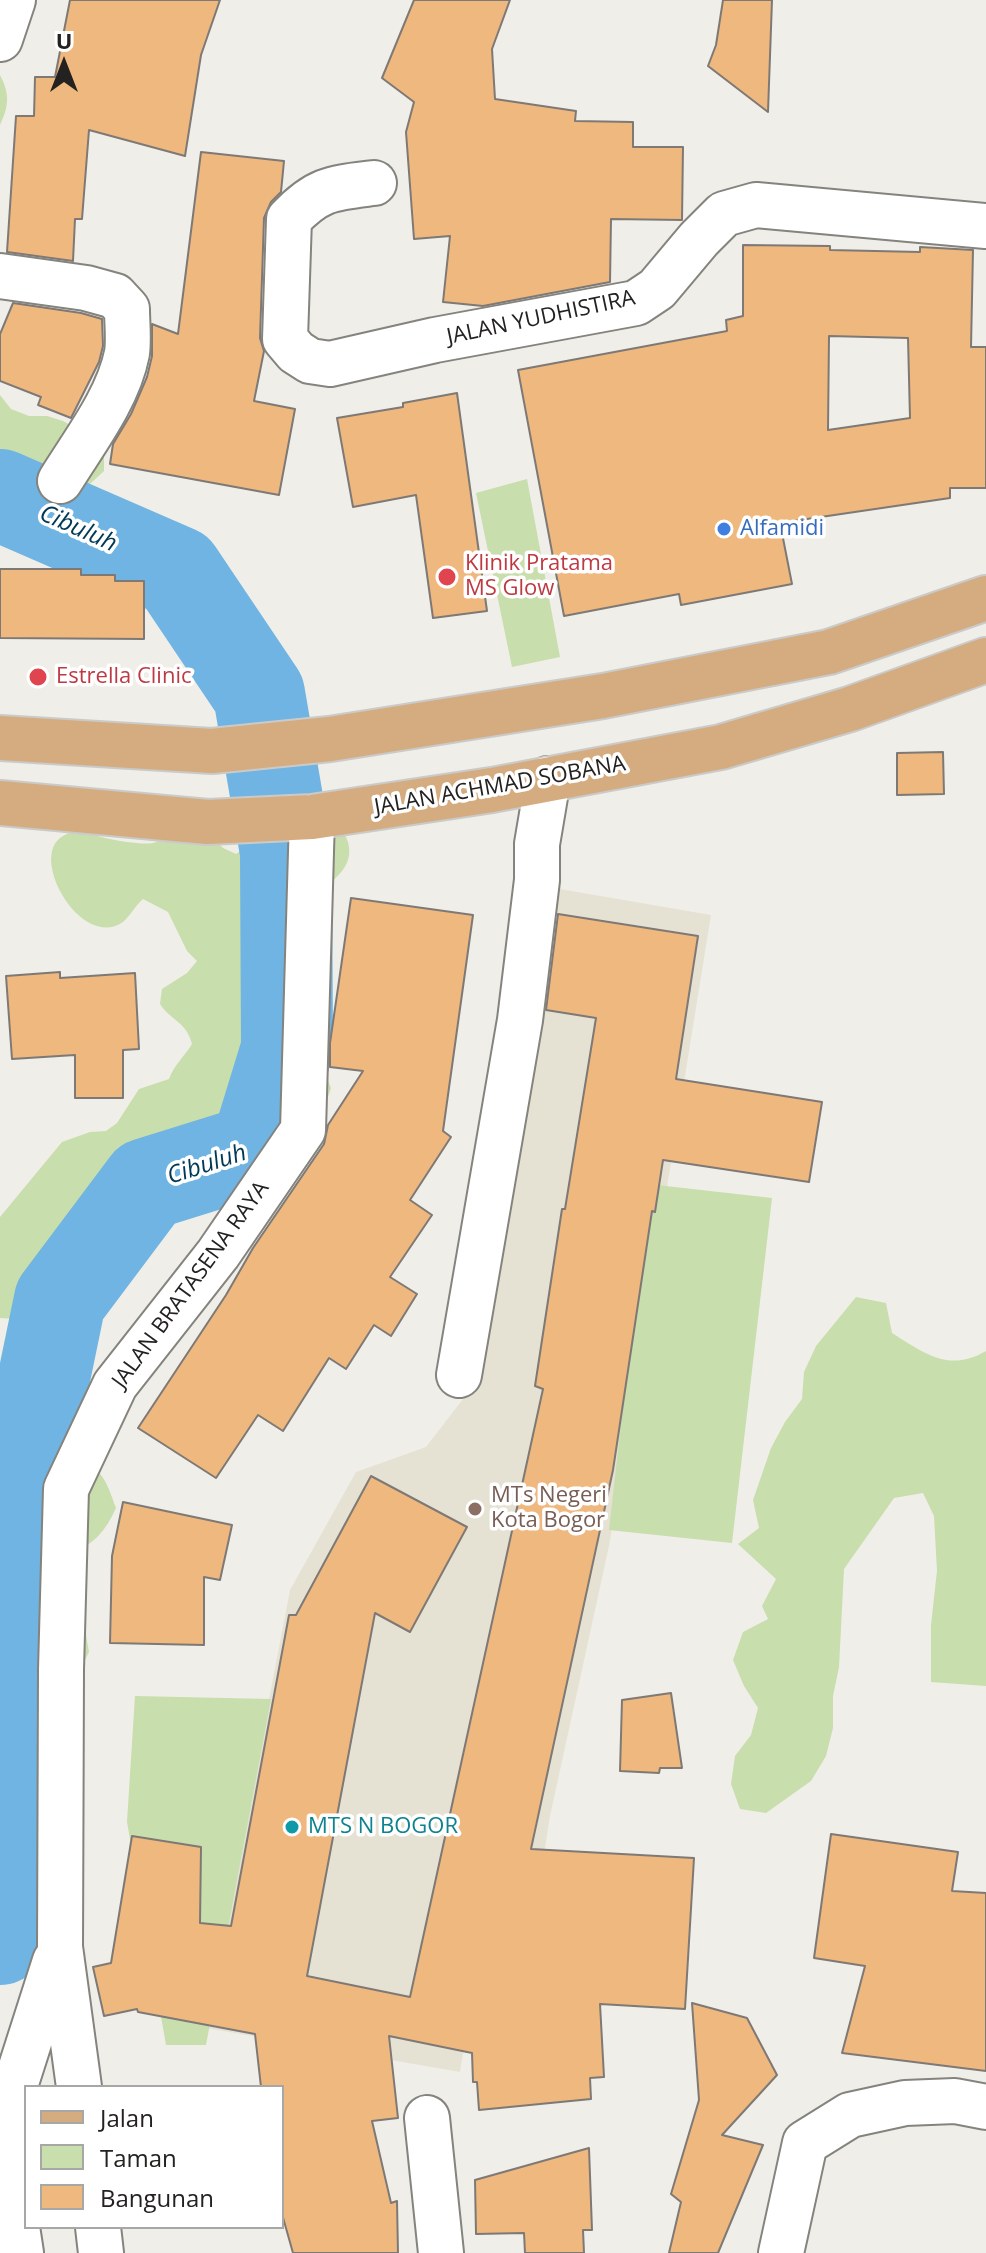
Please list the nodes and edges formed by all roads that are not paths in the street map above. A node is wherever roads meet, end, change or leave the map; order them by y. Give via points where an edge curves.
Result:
1 (13, 0) edge
2 (0, 39) edge
3 (374, 183) dead end
4 (986, 226) edge
5 (0, 276) edge
6 (60, 481) dead end
7 (986, 598) edge
8 (986, 660) edge
9 (0, 738) edge
10 (548, 779) junction
11 (0, 803) edge
12 (304, 818) junction
13 (459, 1375) dead end
14 (60, 1947) junction
15 (79, 2085) edge
16 (986, 2107) edge
17 (427, 2118) dead end
18 (1, 2131) edge
19 (98, 2229) edge
20 (21, 2253) edge
21 (101, 2253) edge
22 (441, 2253) edge
23 (781, 2253) edge

1 - 2 street
3 - 4 street, JALAN YUDHISTIRA via 334,188 306,200 289,219 285,339 310,361 330,364 636,303 657,289 724,214 756,205
5 - 6 street via 86,288 115,296 127,309 123,367
7 - 9 main road via 829,652 603,696 330,739 212,751
8 - 10 main road, JALAN ACHMAD SOBANA via 850,709 721,747
10 - 12 main road, JALAN ACHMAD SOBANA
10 - 13 street via 520,1020
11 - 12 main road, JALAN ACHMAD SOBANA via 208,822
12 - 14 street, JALAN BRATASENA RAYA via 303,1130 218,1254 115,1385 66,1489
14 - 15 street, JALAN BRATASENA RAYA
14 - 18 street
16 - 23 street via 955,2101 905,2103 850,2115 805,2143
17 - 22 street
18 - 20 street
19 - 21 street

